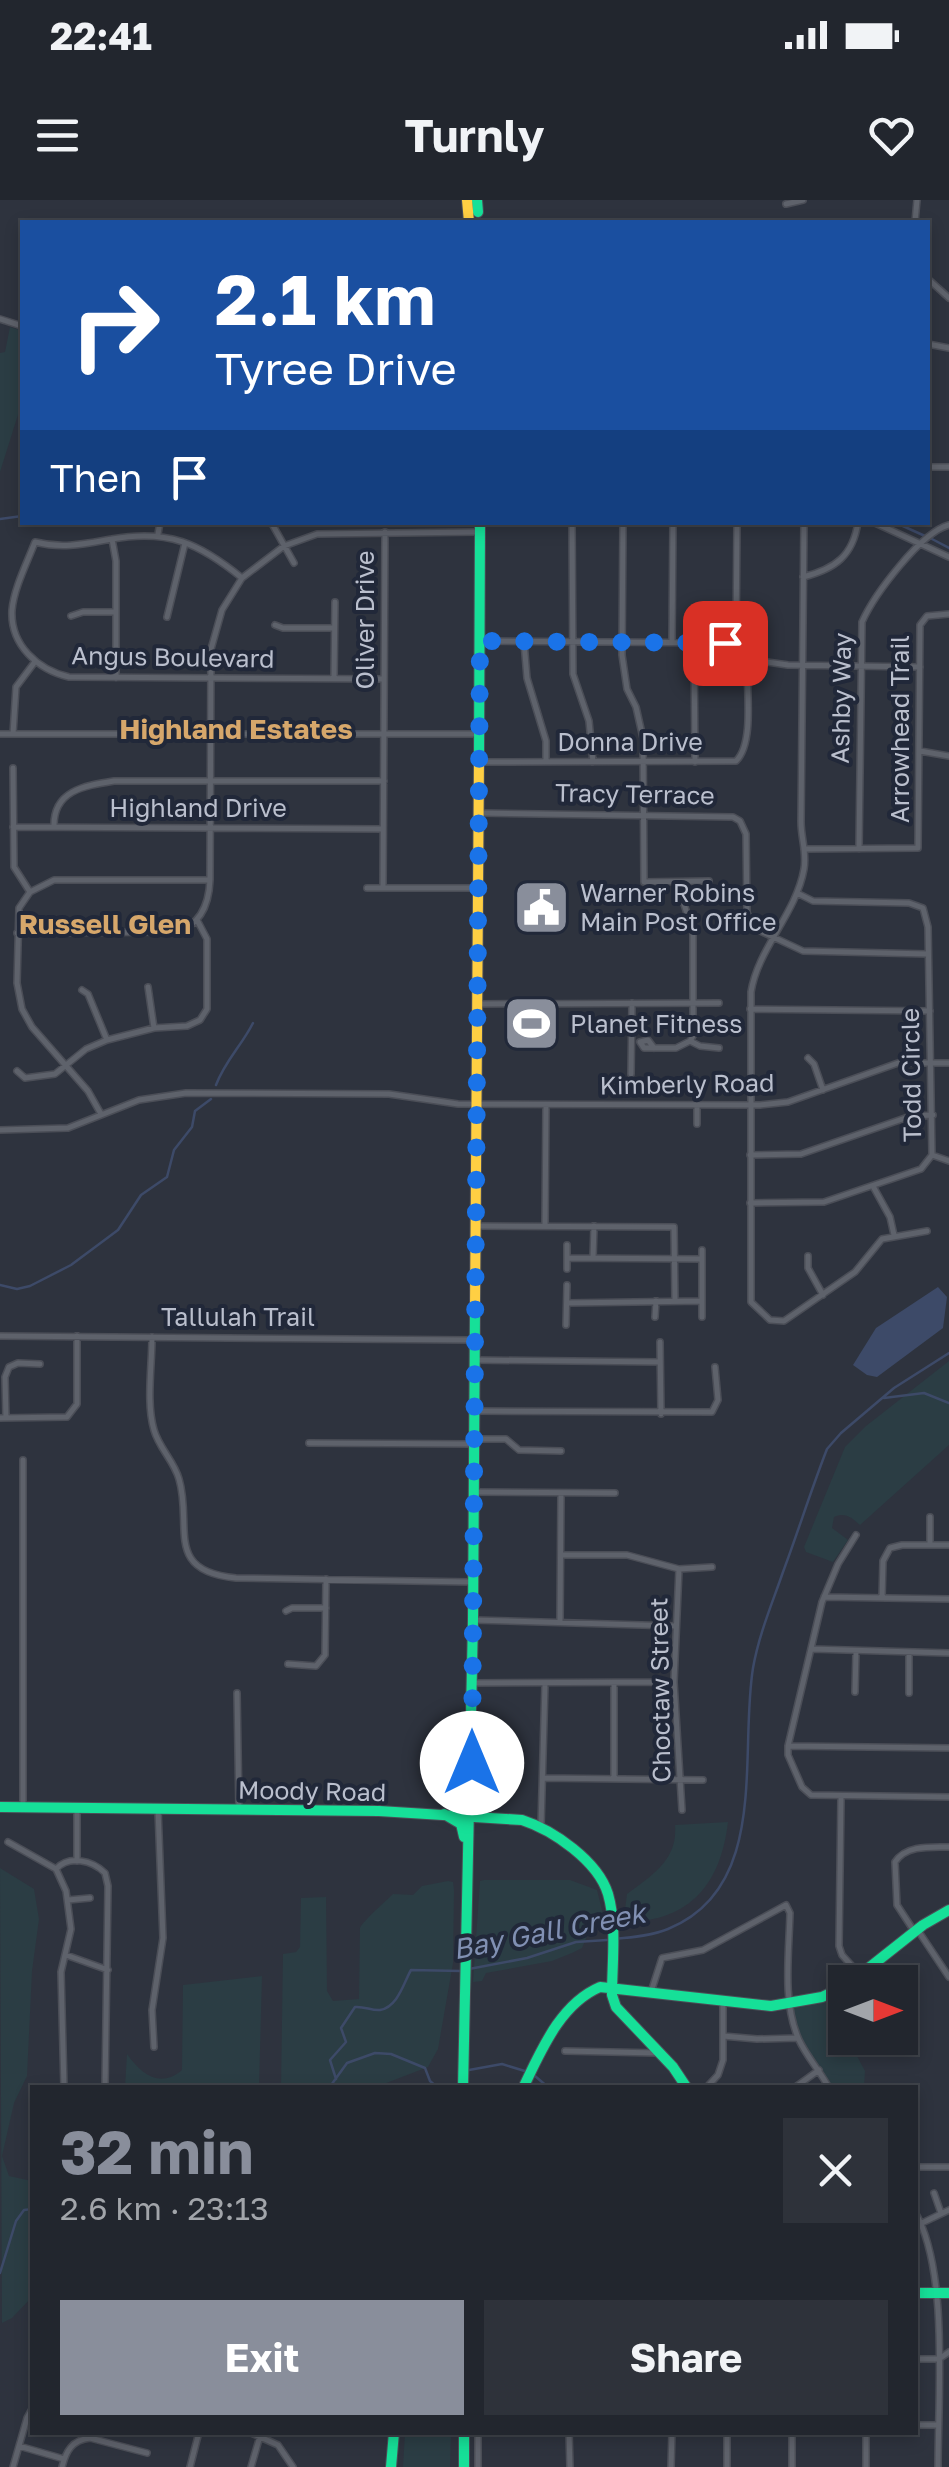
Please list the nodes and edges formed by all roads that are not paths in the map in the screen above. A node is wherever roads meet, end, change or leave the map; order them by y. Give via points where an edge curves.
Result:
1 (803, 200) edge
2 (786, 204) dead end
3 (930, 282) edge
4 (949, 298) edge
5 (160, 525) edge
6 (273, 525) edge
7 (345, 525) edge
8 (425, 525) edge
9 (572, 525) edge
10 (623, 525) edge
11 (673, 525) edge
12 (737, 525) edge
13 (804, 525) edge
14 (857, 525) edge
15 (879, 525) edge
16 (949, 525) edge
17 (480, 527) edge
18 (345, 531) junction
19 (385, 532) junction
20 (425, 532) junction
21 (158, 534) junction
22 (112, 539) junction
23 (921, 542) junction
24 (186, 543) junction
25 (284, 546) junction
26 (949, 557) edge
27 (294, 563) dead end
28 (804, 577) junction
29 (242, 578) junction
30 (334, 602) dead end
31 (116, 612) junction
32 (949, 614) edge
33 (71, 616) dead end
34 (167, 617) dead end
35 (274, 625) dead end
36 (334, 628) junction
37 (480, 641) junction
38 (524, 642) junction
39 (571, 642) junction
40 (672, 642) junction
41 (622, 643) junction
42 (694, 643) junction
43 (736, 643) junction
44 (747, 660) junction
45 (34, 662) junction
46 (803, 666) junction
47 (860, 666) junction
48 (920, 666) junction
49 (116, 678) junction
50 (210, 678) junction
51 (334, 678) junction
52 (384, 679) junction
53 (211, 732) junction
54 (384, 733) junction
55 (0, 734) edge
56 (14, 734) junction
57 (478, 734) junction
58 (920, 751) junction
59 (949, 756) edge
60 (478, 762) junction
61 (546, 762) junction
62 (593, 762) junction
63 (643, 762) junction
64 (694, 762) junction
65 (13, 768) dead end
66 (210, 781) junction
67 (384, 781) junction
68 (478, 813) junction
69 (643, 814) junction
70 (13, 827) junction
71 (54, 827) junction
72 (210, 828) junction
73 (384, 829) junction
74 (805, 848) junction
75 (859, 848) junction
76 (210, 880) junction
77 (683, 882) junction
78 (709, 882) dead end
79 (368, 888) dead end
80 (384, 888) junction
81 (478, 888) junction
82 (30, 892) junction
83 (797, 893) junction
84 (197, 920) junction
85 (16, 932) junction
86 (775, 937) junction
87 (928, 954) junction
88 (148, 987) dead end
89 (82, 990) dead end
90 (632, 1003) junction
91 (693, 1003) junction
92 (719, 1003) dead end
93 (478, 1004) junction
94 (750, 1009) junction
95 (930, 1011) junction
96 (154, 1028) junction
97 (106, 1040) junction
98 (690, 1042) junction
99 (632, 1043) junction
100 (719, 1048) dead end
101 (808, 1058) dead end
102 (932, 1062) junction
103 (949, 1063) edge
104 (65, 1065) junction
105 (17, 1071) dead end
106 (632, 1074) dead end
107 (823, 1090) junction
108 (478, 1104) junction
109 (546, 1105) junction
110 (697, 1105) junction
111 (751, 1105) junction
112 (102, 1115) junction
113 (933, 1115) junction
114 (697, 1124) dead end
115 (0, 1130) edge
116 (750, 1155) junction
117 (932, 1155) junction
118 (949, 1161) edge
119 (874, 1188) junction
120 (750, 1203) junction
121 (476, 1226) junction
122 (546, 1226) junction
123 (594, 1226) junction
124 (926, 1231) dead end
125 (894, 1235) junction
126 (567, 1245) dead end
127 (702, 1250) dead end
128 (808, 1256) dead end
129 (567, 1258) junction
130 (594, 1258) junction
131 (672, 1259) junction
132 (702, 1259) junction
133 (567, 1270) dead end
134 (566, 1285) dead end
135 (823, 1295) junction
136 (674, 1300) junction
137 (656, 1301) junction
138 (702, 1301) junction
139 (567, 1304) junction
140 (656, 1317) dead end
141 (702, 1317) dead end
142 (566, 1324) dead end
143 (0, 1336) edge
144 (77, 1336) junction
145 (152, 1337) junction
146 (475, 1340) junction
147 (660, 1342) dead end
148 (475, 1360) junction
149 (660, 1362) junction
150 (40, 1364) dead end
151 (715, 1367) dead end
152 (475, 1411) junction
153 (661, 1414) junction
154 (3, 1418) edge
155 (309, 1442) dead end
156 (475, 1442) junction
157 (561, 1451) dead end
158 (22, 1460) dead end
159 (474, 1492) junction
160 (615, 1493) dead end
161 (561, 1494) junction
162 (930, 1517) dead end
163 (856, 1535) dead end
164 (930, 1544) junction
165 (949, 1545) edge
166 (561, 1555) junction
167 (712, 1567) dead end
168 (679, 1569) junction
169 (326, 1579) junction
170 (473, 1582) junction
171 (824, 1597) junction
172 (882, 1598) junction
173 (949, 1600) edge
174 (326, 1608) junction
175 (286, 1611) dead end
176 (473, 1620) junction
177 (560, 1622) junction
178 (676, 1626) junction
179 (811, 1648) junction
180 (856, 1652) junction
181 (910, 1653) junction
182 (949, 1653) edge
183 (288, 1664) dead end
184 (472, 1682) junction
185 (674, 1682) junction
186 (544, 1684) junction
187 (614, 1684) junction
188 (238, 1692) dead end
189 (855, 1692) dead end
190 (909, 1693) dead end
191 (788, 1746) junction
192 (949, 1748) edge
193 (543, 1778) junction
194 (614, 1779) junction
195 (681, 1779) junction
196 (704, 1780) dead end
197 (841, 1797) junction
198 (949, 1797) edge
199 (0, 1807) edge
200 (23, 1808) junction
201 (77, 1809) junction
202 (158, 1810) junction
203 (238, 1810) junction
204 (682, 1810) dead end
205 (444, 1814) junction
206 (470, 1814) junction
207 (541, 1826) junction
208 (8, 1842) dead end
209 (949, 1847) edge
210 (77, 1861) junction
211 (56, 1869) junction
212 (469, 1875) junction
213 (90, 1898) dead end
214 (68, 1900) junction
215 (949, 1910) edge
216 (916, 1930) junction
217 (66, 1955) junction
218 (612, 1964) junction
219 (846, 1965) edge
220 (874, 1965) edge
221 (108, 1970) junction
222 (949, 1977) edge
223 (612, 1988) junction
224 (628, 1989) junction
225 (652, 1992) junction
226 (828, 1996) edge
227 (723, 2003) junction
228 (790, 2006) junction
229 (723, 2036) junction
230 (798, 2038) junction
231 (154, 2047) dead end
232 (565, 2050) dead end
233 (660, 2054) junction
234 (819, 2070) junction
235 (64, 2085) edge
236 (105, 2085) edge
237 (463, 2085) edge
238 (526, 2085) edge
239 (686, 2085) edge
240 (708, 2085) edge
241 (798, 2085) edge
242 (827, 2085) edge
243 (918, 2167) edge
244 (949, 2167) edge
245 (934, 2193) dead end
246 (949, 2210) edge
247 (940, 2213) junction
248 (918, 2217) edge
249 (922, 2223) junction
250 (918, 2293) edge
251 (944, 2293) edge
252 (949, 2352) edge
253 (918, 2359) edge
254 (938, 2359) junction
255 (30, 2415) edge
256 (918, 2425) edge
257 (938, 2425) junction
258 (198, 2435) edge
259 (394, 2435) edge
260 (464, 2435) edge
261 (478, 2435) edge
262 (569, 2435) edge
263 (672, 2435) edge
264 (727, 2435) edge
265 (792, 2435) edge
266 (866, 2435) edge
267 (260, 2436) joint
268 (19, 2446) junction
269 (146, 2453) dead end
270 (63, 2463) edge
271 (13, 2467) edge
272 (190, 2467) edge
273 (251, 2467) edge
274 (293, 2467) edge
275 (392, 2467) edge
276 (464, 2467) edge
277 (478, 2467) edge
278 (570, 2467) edge
279 (672, 2467) edge
280 (726, 2467) edge
281 (792, 2467) edge
282 (866, 2467) edge
283 (938, 2467) edge

1 - 2 street
3 - 4 street
5 - 21 street
6 - 25 street
7 - 18 street
8 - 20 street
9 - 39 street
10 - 41 street
11 - 40 street
12 - 43 street
13 - 28 street
14 - 28 street via 841,561
15 - 23 street
16 - 23 street, Ashby Way
17 - 20 street
17 - 37 main road
18 - 19 street
18 - 25 street
19 - 20 street
19 - 52 street, Oliver Drive
21 - 22 street
21 - 24 street
22 - 31 street
22 - 45 street, Angus Boulevard via 70,547 35,542 12,611 17,636
23 - 26 street
23 - 47 street, Ashby Way via 864,618
24 - 29 street
24 - 34 street
25 - 27 street
25 - 29 street
28 - 46 street
29 - 50 street via 218,622
30 - 36 street
31 - 33 street
31 - 49 street
32 - 48 street, Arrowhead Trail via 921,620
35 - 36 street
36 - 51 street
37 - 38 street
37 - 57 main road
38 - 39 street
38 - 61 street
39 - 41 street
39 - 62 street
40 - 41 street
40 - 42 street
41 - 63 street
42 - 43 street
42 - 64 street
43 - 44 street
44 - 46 street
44 - 64 street, Donna Drive via 743,754 728,764
45 - 49 street, Angus Boulevard via 68,677
45 - 56 street via 16,687
46 - 47 street
46 - 74 street
47 - 48 street
47 - 75 street, Ashby Way
48 - 58 street, Arrowhead Trail
49 - 50 street, Angus Boulevard
50 - 51 street, Angus Boulevard
50 - 53 street
51 - 52 street, Angus Boulevard
52 - 54 street, Oliver Drive
53 - 54 street
53 - 56 street
53 - 66 street
54 - 57 street
54 - 67 street, Oliver Drive
55 - 56 street
57 - 60 main road
58 - 59 street
58 - 75 street, Arrowhead Trail via 918,848
60 - 61 street, Donna Drive
60 - 68 main road
61 - 62 street, Donna Drive
62 - 63 street, Donna Drive
63 - 64 street, Donna Drive
63 - 69 street
65 - 70 street
66 - 67 street
66 - 71 street via 87,787 57,802
66 - 72 street
67 - 73 street, Oliver Drive
68 - 69 street, Tracy Terrace
68 - 81 main road
69 - 77 street via 644,882
69 - 86 street, Tracy Terrace via 724,814 740,821 748,918
70 - 71 street, Highland Drive
70 - 82 street via 14,867
71 - 72 street, Highland Drive
72 - 73 street, Highland Drive
72 - 76 street
73 - 80 street, Oliver Drive
74 - 75 street, Arrowhead Trail
74 - 83 street
76 - 82 street via 54,880
76 - 84 street
77 - 78 street
77 - 91 street via 693,932
79 - 80 street
80 - 81 street
81 - 93 main road
82 - 85 street
83 - 86 street
83 - 87 street, Todd Circle via 813,901 917,905 926,916
84 - 85 street via 164,933
84 - 96 street via 208,940 206,1013 188,1026
85 - 104 street via 22,1010
86 - 87 street via 803,952
86 - 94 street via 752,985
87 - 95 street, Todd Circle
88 - 96 street
89 - 97 street
90 - 91 street
90 - 93 street
90 - 99 street
91 - 92 street
91 - 98 street
93 - 108 main road
94 - 95 street
94 - 111 street
95 - 102 street, Todd Circle
96 - 97 street
97 - 104 street
98 - 99 street via 654,1048 645,1039
98 - 100 street
99 - 106 street
101 - 107 street
102 - 103 street, Kimberly Road
102 - 107 street, Kimberly Road via 898,1064
102 - 113 street, Todd Circle
104 - 105 street via 46,1078
104 - 112 street
107 - 111 street, Kimberly Road
108 - 109 street, Kimberly Road
108 - 112 street, Kimberly Road via 389,1094 186,1093 139,1100
108 - 121 main road
109 - 110 street, Kimberly Road
109 - 122 street
110 - 111 street, Kimberly Road
110 - 114 street
111 - 116 street
112 - 115 street, Kimberly Road via 68,1128
113 - 116 street via 801,1154
113 - 117 street, Todd Circle
116 - 120 street
117 - 118 street
117 - 119 street, Todd Circle via 926,1167
119 - 120 street, Todd Circle via 824,1202
119 - 125 street
120 - 135 street via 755,1309 784,1321
121 - 122 street
121 - 146 main road
122 - 123 street
123 - 130 street
123 - 131 street via 674,1226
124 - 125 street
125 - 135 street
126 - 129 street
127 - 132 street
128 - 135 street
129 - 130 street
129 - 133 street
130 - 131 street
131 - 132 street
131 - 136 street
132 - 138 street
134 - 139 street
136 - 137 street
136 - 138 street
137 - 139 street
137 - 140 street
138 - 141 street
139 - 142 street
143 - 144 street, Tallulah Trail
144 - 145 street, Tallulah Trail
144 - 154 street via 72,1412
145 - 146 street, Tallulah Trail
145 - 169 street via 154,1432 181,1482 184,1544 194,1563 221,1576
146 - 148 main road
147 - 149 street
148 - 149 street
148 - 152 main road
149 - 153 street
150 - 154 street via 9,1368
151 - 153 street via 718,1400 712,1412
152 - 153 street
152 - 156 main road
155 - 156 street
156 - 157 street via 506,1439 519,1450
156 - 159 main road
158 - 200 street
159 - 161 street
159 - 170 main road
160 - 161 street
161 - 166 street
162 - 164 street
163 - 171 street
164 - 165 street
164 - 172 street via 887,1552
166 - 168 street via 627,1555
166 - 177 street
167 - 168 street
168 - 178 street, Choctaw Street
169 - 170 street
169 - 174 street
170 - 176 main road
171 - 172 street
171 - 179 street
172 - 173 street
174 - 175 street
174 - 183 street via 322,1662
176 - 177 street
176 - 184 main road
177 - 178 street
178 - 185 street, Choctaw Street
179 - 180 street
179 - 191 street
180 - 181 street
180 - 189 street
181 - 182 street
181 - 190 street
184 - 186 street
184 - 206 main road
185 - 187 street
185 - 195 street, Choctaw Street
186 - 187 street
186 - 193 street
187 - 194 street
188 - 203 street
191 - 192 street
191 - 197 street via 802,1787
193 - 194 street
193 - 207 street
194 - 195 street
195 - 196 street
195 - 204 street, Choctaw Street
197 - 198 street
197 - 219 street via 839,1946
199 - 200 main road, Moody Road
200 - 201 main road, Moody Road
201 - 202 main road, Moody Road
201 - 210 street
202 - 203 main road, Moody Road
202 - 231 street via 163,1938 152,2010
203 - 205 main road, Moody Road
205 - 206 main road, Moody Road
205 - 212 main road via 464,1827
206 - 207 main road, Moody Road
206 - 212 main road
207 - 218 main road, Moody Road via 574,1848 607,1889
208 - 211 street
209 - 216 street via 911,1850 895,1862 898,1905
210 - 211 street
210 - 221 street via 105,1873
211 - 214 street
212 - 237 main road
213 - 214 street
214 - 217 street
215 - 216 main road
216 - 220 main road
216 - 222 street
217 - 221 street
217 - 235 street
218 - 223 main road, Moody Road
218 - 224 main road via 616,1980
221 - 236 street
223 - 224 main road
223 - 233 main road via 619,2012
223 - 238 main road via 595,1989 566,2014
224 - 225 main road
225 - 227 main road
225 - 228 street via 662,1958 703,1950 786,1904
226 - 228 main road
227 - 228 main road
227 - 229 street
228 - 230 street
229 - 230 street
229 - 240 street via 720,2069
230 - 234 street
232 - 233 street
233 - 239 main road
234 - 241 street
234 - 242 street
243 - 244 street
245 - 247 street
246 - 247 street
247 - 249 street
248 - 249 street
249 - 251 street
250 - 251 main road
251 - 254 street
252 - 254 street
253 - 254 street
254 - 257 street
255 - 268 street
256 - 257 street
257 - 283 street
258 - 272 street
259 - 275 main road
260 - 276 main road
261 - 277 street
262 - 278 street
263 - 279 street
264 - 280 street
265 - 281 street
266 - 282 street
267 - 273 street
267 - 274 street via 278,2444
268 - 270 street
268 - 271 street
269 - 270 street via 90,2438 74,2443

